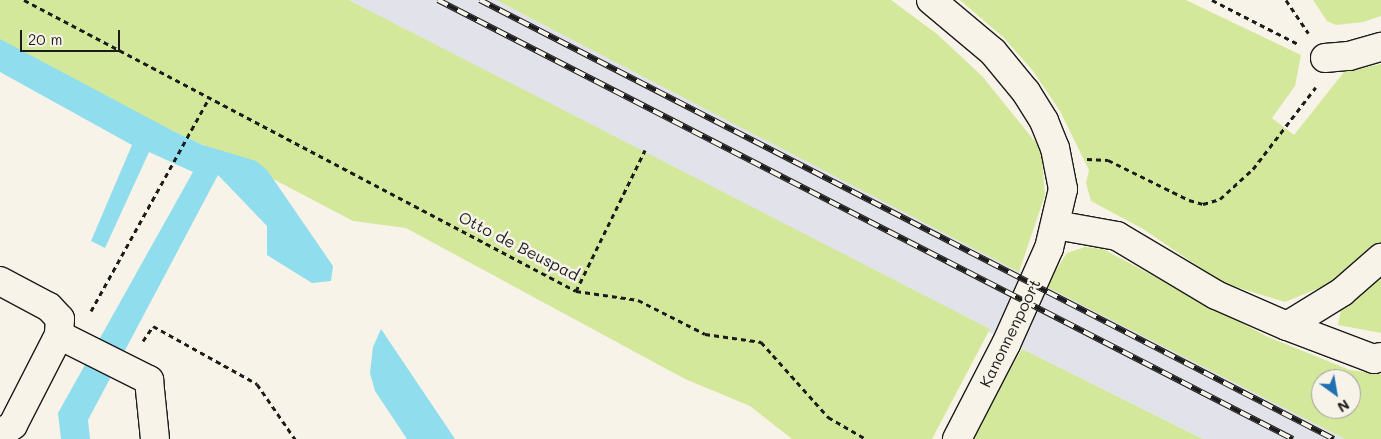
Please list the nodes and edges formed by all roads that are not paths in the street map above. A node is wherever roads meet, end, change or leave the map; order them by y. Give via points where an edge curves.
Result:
1 (931, 0) edge
2 (1381, 47) edge
3 (1325, 58) road end
4 (1056, 225) junction
5 (1381, 258) edge
6 (0, 281) edge
7 (1287, 326) junction
8 (67, 334) junction
9 (1381, 357) edge
10 (0, 434) edge
11 (155, 439) edge
12 (957, 439) edge

1 - 4 street, Kanonnenpoort via 993,52 1026,92 1044,121 1061,166 1063,189
2 - 3 street via 1349,56
4 - 7 street via 1118,236 1216,295
4 - 12 street, Kanonnenpoort via 1006,344
5 - 7 street via 1342,292
6 - 8 street via 49,307
7 - 9 street via 1374,358
8 - 10 street via 12,425
8 - 11 street via 124,369 149,380

